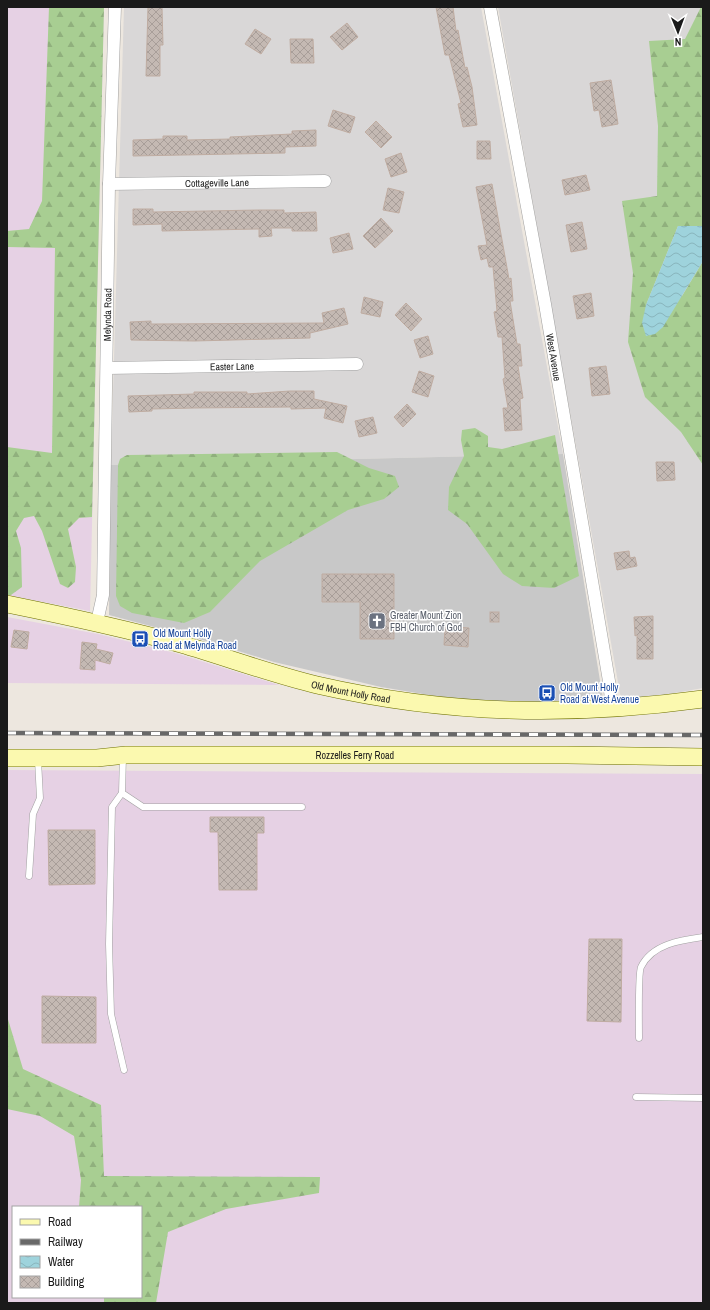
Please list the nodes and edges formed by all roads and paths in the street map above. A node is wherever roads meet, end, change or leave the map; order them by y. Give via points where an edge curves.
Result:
1 (115, 7) edge
2 (490, 7) edge
3 (325, 181) dead end
4 (109, 184) junction
5 (357, 364) dead end
6 (107, 368) junction
7 (7, 604) edge
8 (97, 622) junction
9 (703, 699) edge
10 (612, 709) junction
11 (123, 756) junction
12 (703, 757) edge
13 (7, 758) edge
14 (38, 758) junction
15 (122, 793) junction
16 (302, 807) dead end
17 (29, 876) dead end
18 (703, 937) edge
19 (638, 1038) dead end
20 (124, 1070) dead end
21 (636, 1097) dead end
22 (703, 1098) edge

1 - 4 street, Melynda Road
2 - 10 street, West Avenue via 545,304
3 - 4 street, Cottageville Lane
4 - 6 street, Melynda Road
5 - 6 street, Easter Lane
6 - 8 street, Melynda Road via 103,595
7 - 8 street, Old Mount Holly Road
8 - 10 street, Old Mount Holly Road via 182,644 284,677 375,696 484,710 522,712
9 - 10 street, Old Mount Holly Road
11 - 12 street, Rozzelles Ferry Road
11 - 14 street, Rozzelles Ferry Road
11 - 15 lane
13 - 14 street, Rozzelles Ferry Road
14 - 17 lane via 40,798 33,814
15 - 16 lane via 143,807
15 - 20 lane via 112,807 109,944 111,1014
18 - 19 lane via 678,941 656,950 641,967
21 - 22 lane

